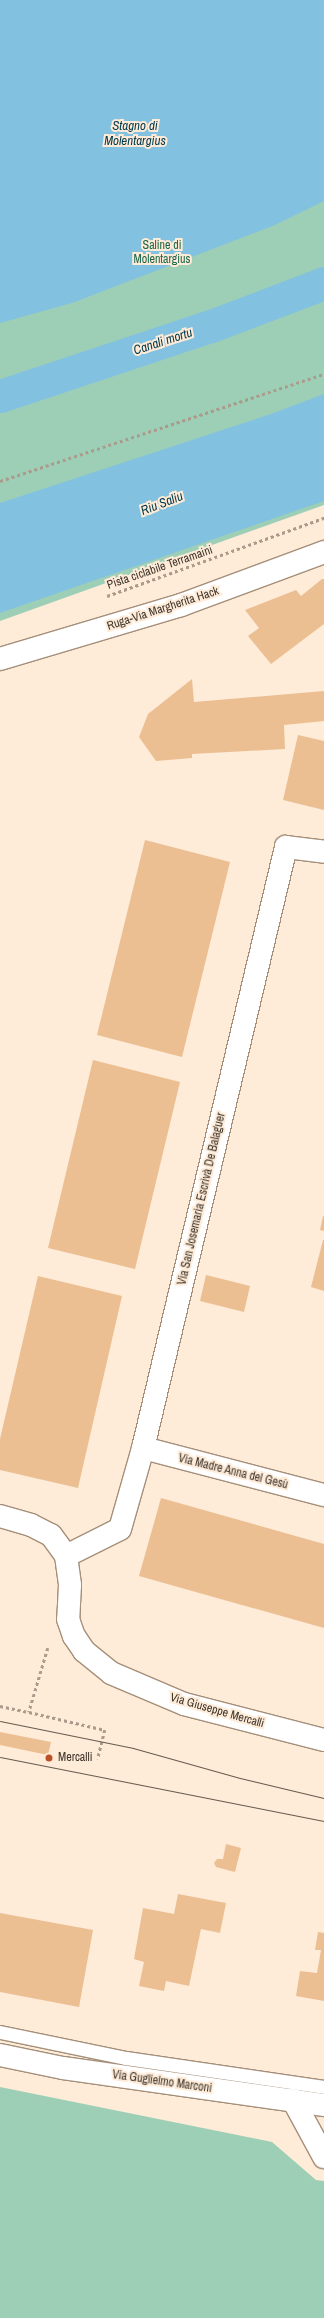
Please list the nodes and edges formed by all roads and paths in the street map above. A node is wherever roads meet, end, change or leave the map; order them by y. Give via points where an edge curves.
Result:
1 (324, 374) edge
2 (0, 481) edge
3 (324, 518) edge
4 (324, 552) edge
5 (105, 596) dead end
6 (0, 659) edge
7 (324, 852) edge
8 (143, 1448) junction
9 (324, 1495) edge
10 (0, 1516) edge
11 (66, 1556) junction
12 (50, 1641) dead end
13 (0, 1706) edge
14 (29, 1712) junction
15 (324, 1740) edge
16 (98, 1760) dead end
17 (0, 2032) edge
18 (0, 2055) edge
19 (324, 2087) edge
20 (293, 2100) junction
21 (324, 2105) edge
22 (324, 2157) edge

1 - 2 path
3 - 5 path, Pista ciclabile Terramaini
4 - 6 main road, Ruga-Via Margherita Hack via 181,605
7 - 8 main road, Via San Josemaria Escrivà De Balaguer via 286,847
8 - 9 main road, Via Madre Anna del Gesù
8 - 11 main road, Via San Josemaria Escrivà De Balaguer via 120,1529
10 - 11 main road, Via Giuseppe Mercalli via 31,1525 51,1535
11 - 15 main road, Via Giuseppe Mercalli via 70,1585 68,1620 74,1636 84,1651 111,1673 184,1704
12 - 14 path
13 - 14 path
14 - 16 path via 105,1730
17 - 19 lane via 126,2058
18 - 20 main road, Via Guglielmo Marconi via 63,2068
20 - 21 main road, Via Guglielmo Marconi
20 - 22 main road

